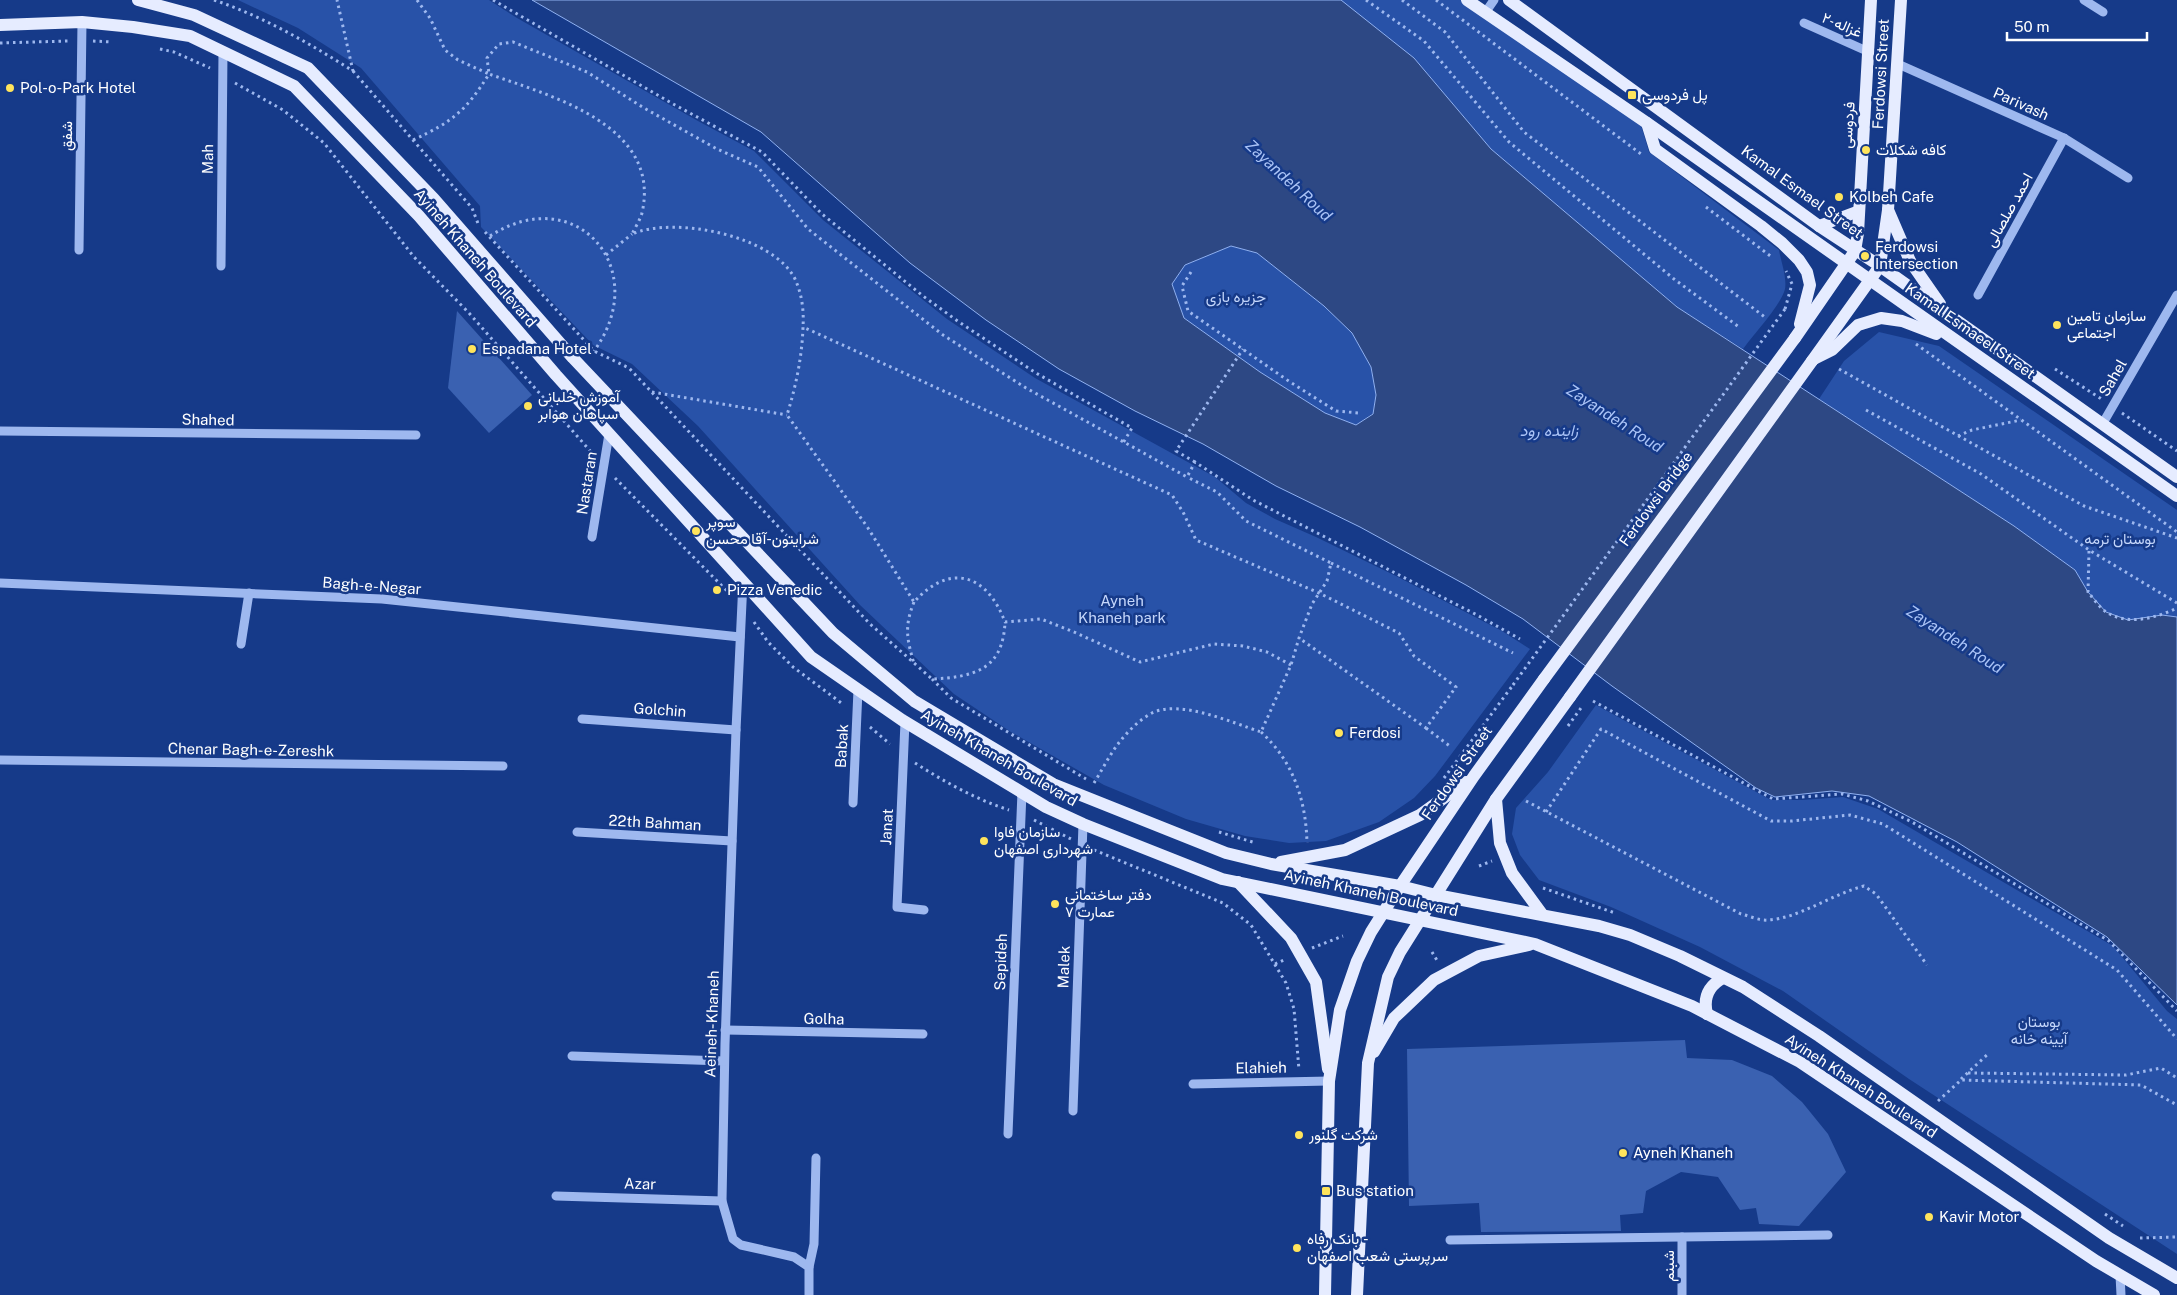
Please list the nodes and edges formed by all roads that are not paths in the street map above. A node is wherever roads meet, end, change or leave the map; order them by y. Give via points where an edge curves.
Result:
1 (138, 0) edge
2 (1467, 0) edge
3 (1494, 0) edge
4 (1509, 0) edge
5 (1871, 0) edge
6 (1901, 0) edge
7 (2084, 0) edge
8 (2103, 12) dead end
9 (1485, 13) junction
10 (82, 22) junction
11 (1804, 23) dead end
12 (0, 25) edge
13 (223, 52) junction
14 (1869, 52) junction
15 (1898, 64) junction
16 (1647, 123) junction
17 (2064, 138) junction
18 (2128, 178) dead end
19 (1888, 210) junction
20 (1859, 211) junction
21 (1819, 226) junction
22 (79, 250) dead end
23 (1855, 251) junction
24 (1847, 265) junction
25 (221, 266) dead end
26 (1880, 266) junction
27 (1869, 281) junction
28 (1978, 295) dead end
29 (2177, 295) edge
30 (1948, 314) junction
31 (1795, 338) junction
32 (1952, 340) junction
33 (1812, 360) junction
34 (2104, 424) junction
35 (0, 431) edge
36 (609, 434) junction
37 (416, 435) dead end
38 (2177, 477) edge
39 (2177, 496) edge
40 (592, 537) dead end
41 (743, 581) junction
42 (0, 583) edge
43 (249, 593) junction
44 (740, 637) junction
45 (241, 644) dead end
46 (1544, 679) joint
47 (858, 690) junction
48 (582, 719) dead end
49 (905, 722) junction
50 (736, 730) junction
51 (0, 760) edge
52 (502, 766) dead end
53 (1474, 776) junction
54 (1022, 792) junction
55 (1496, 799) junction
56 (853, 803) dead end
57 (1082, 824) junction
58 (577, 832) dead end
59 (732, 841) junction
60 (1271, 864) junction
61 (1238, 882) junction
62 (1400, 886) junction
63 (1436, 895) junction
64 (924, 910) dead end
65 (1384, 912) junction
66 (1542, 914) junction
67 (1419, 921) junction
68 (1535, 944) junction
69 (1723, 978) junction
70 (1708, 1014) junction
71 (725, 1030) junction
72 (923, 1034) dead end
73 (572, 1056) dead end
74 (724, 1061) junction
75 (1368, 1063) junction
76 (1329, 1080) junction
77 (1193, 1084) dead end
78 (1073, 1111) dead end
79 (1008, 1134) dead end
80 (816, 1158) dead end
81 (556, 1196) dead end
82 (722, 1201) junction
83 (1828, 1235) dead end
84 (1682, 1236) junction
85 (1450, 1240) dead end
86 (809, 1267) junction
87 (2120, 1275) junction
88 (2177, 1278) edge
89 (809, 1295) edge
90 (1324, 1295) edge
91 (1357, 1295) edge
92 (1682, 1295) edge
93 (2121, 1295) edge
94 (2154, 1295) edge

1 - 60 main road, Ayineh Khaneh Boulevard via 194,15 308,68 434,199 573,358 833,634 914,701 1052,784 1226,853
2 - 9 main road
3 - 9 street
4 - 21 main road, Kamal Esmael Street
5 - 14 main road, فردوسی
6 - 15 main road, Ferdowsi Street
7 - 8 street
9 - 16 main road
10 - 12 main road, Ayineh Khaneh Boulevard
10 - 13 main road, Ayineh Khaneh Boulevard via 190,36
10 - 22 street, شفق
11 - 14 street, ۲-غزاله
13 - 25 street, Mah
13 - 36 main road, Ayineh Khaneh Boulevard via 294,86 419,216
14 - 20 main road, فردوسی
15 - 17 street, Parivash
15 - 19 main road, Ferdowsi Street
16 - 24 main road, Kamal Esmaeel Street
16 - 31 main road via 1655,149 1761,226 1799,260 1810,286
17 - 18 street, Parivash
17 - 28 street, احمد صلصالی
19 - 26 main road
19 - 30 main road via 1910,261
20 - 21 main road
20 - 23 main road, فردوسی
21 - 23 main road, Kamal Esmael Street
23 - 24 main road
23 - 26 main road, Kamal Esmael Street
24 - 27 main road, Kamal Esmaeel Street
24 - 31 main road
26 - 27 main road
26 - 30 main road, Kamal Esmael Street
27 - 32 main road, Kamal Esmaeel Street
27 - 33 main road
29 - 34 street, Sahel
30 - 34 main road, Kamal Esmael Street
31 - 46 main road, Ferdowsi Bridge, bridge
32 - 33 main road via 1902,321 1881,318 1858,325 1832,350
32 - 39 main road, Kamal Esmaeel Street
33 - 55 main road, bridge
34 - 38 main road, Kamal Esmael Street
35 - 37 street, Shahed
36 - 40 street, Nastaran
36 - 41 main road, Ayineh Khaneh Boulevard
41 - 44 street, Aeineh-Khaneh
41 - 47 main road, Ayineh Khaneh Boulevard via 811,657
42 - 43 street, Bagh-e-Negar
43 - 44 street, Bagh-e-Negar via 382,598
43 - 45 street
44 - 50 street, Aeineh-Khaneh
46 - 53 main road, Ferdowsi Street
47 - 49 main road, Ayineh Khaneh Boulevard
47 - 56 street, Babak
48 - 50 street, Golchin
49 - 54 main road, Ayineh Khaneh Boulevard
49 - 64 street, Janat via 897,907
50 - 59 street, Aeineh-Khaneh
51 - 52 street, Chenar Bagh-e-Zereshk
53 - 60 main road via 1420,815 1345,850
53 - 62 main road, Ferdowsi Street
54 - 57 main road, Ayineh Khaneh Boulevard
54 - 79 street, Sepideh
55 - 63 main road
55 - 66 main road via 1500,843 1512,874
57 - 61 main road, Ayineh Khaneh Boulevard via 1222,879
57 - 78 street, Malek
58 - 59 street, 22th Bahman
59 - 71 street, Aeineh-Khaneh
60 - 62 main road, Ayineh Khaneh Boulevard
61 - 65 main road, Ayineh Khaneh Boulevard
61 - 76 main road via 1291,938 1316,982
62 - 63 main road, Ayineh Khaneh Boulevard
62 - 65 main road, Ferdowsi Street
63 - 66 main road, Ayineh Khaneh Boulevard
63 - 67 main road
65 - 67 main road, Ayineh Khaneh Boulevard
65 - 76 main road, Ferdowsi Street via 1357,961 1340,1010
66 - 69 main road, Ayineh Khaneh Boulevard via 1630,935
67 - 68 main road, Ayineh Khaneh Boulevard
67 - 75 main road via 1388,977
68 - 70 main road, Ayineh Khaneh Boulevard
68 - 75 main road via 1479,956 1434,980 1394,1018
69 - 70 main road via 1708,992
69 - 88 main road, Ayineh Khaneh Boulevard via 1743,987 1819,1036 2109,1238
70 - 87 main road, Ayineh Khaneh Boulevard via 1800,1062
71 - 72 street, Golha
71 - 74 street, Aeineh-Khaneh
73 - 74 street
74 - 82 street, Aeineh-Khaneh
75 - 91 main road
76 - 77 street, Elahieh
76 - 90 main road
80 - 86 street via 814,1244
81 - 82 street, Azar
82 - 86 street, Aeineh-Khaneh via 734,1239 741,1245 794,1257
83 - 84 street
84 - 85 street
84 - 92 street, شبنم
86 - 89 street
87 - 93 street
87 - 94 main road, Ayineh Khaneh Boulevard

